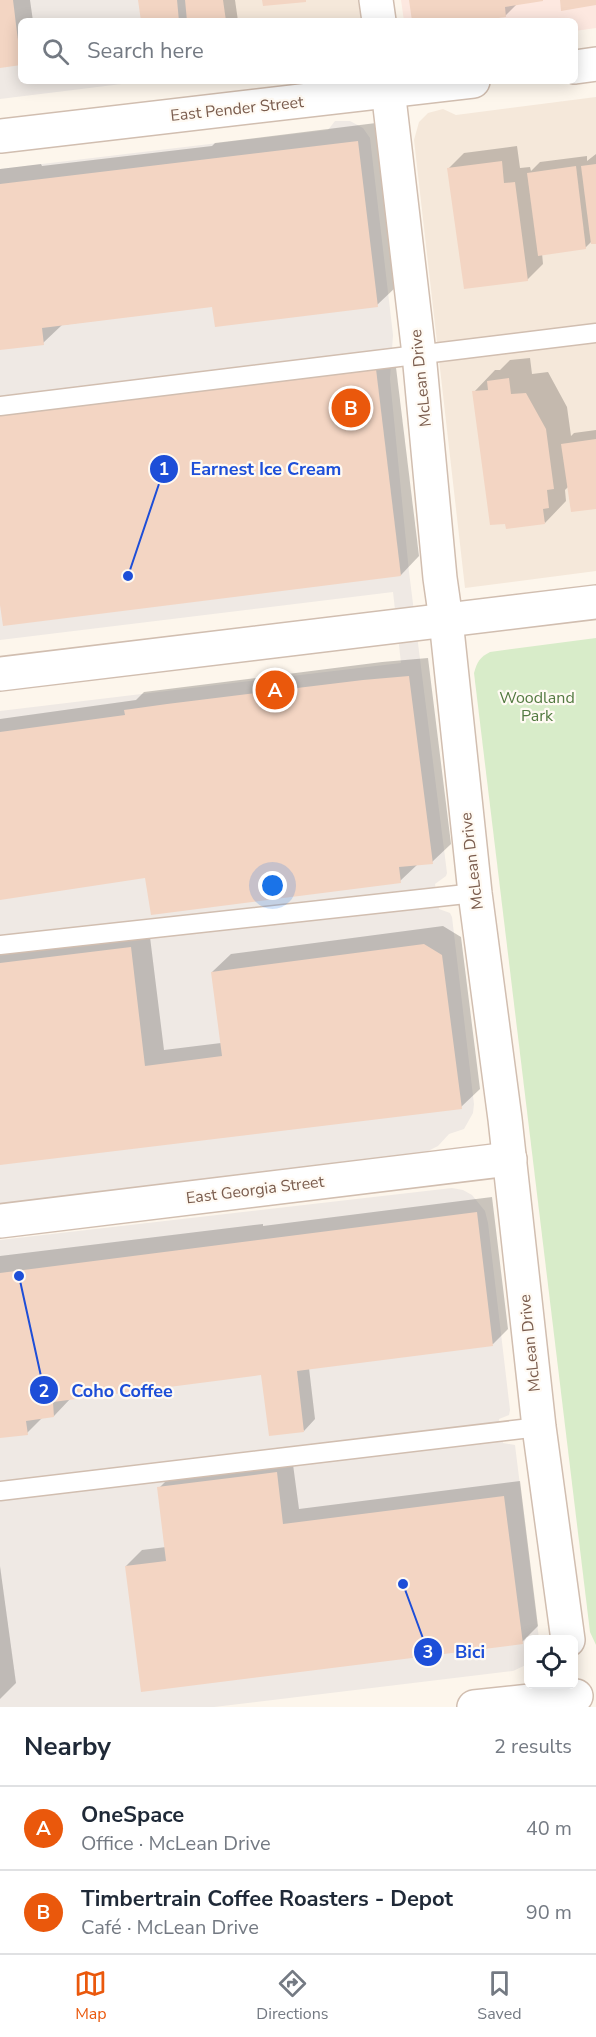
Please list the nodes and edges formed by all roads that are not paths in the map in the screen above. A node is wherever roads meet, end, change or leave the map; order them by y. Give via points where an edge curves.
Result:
1 (376, 0) edge
2 (379, 18) edge
3 (596, 64) edge
4 (578, 67) edge
5 (421, 84) edge
6 (387, 86) edge
7 (0, 135) edge
8 (596, 333) edge
9 (419, 354) junction
10 (0, 406) edge
11 (596, 602) edge
12 (446, 620) junction
13 (0, 674) edge
14 (475, 893) junction
15 (0, 945) edge
16 (510, 1159) junction
17 (0, 1221) edge
18 (539, 1427) junction
19 (0, 1491) edge
20 (567, 1635) edge
21 (576, 1693) edge
22 (474, 1707) edge

1 - 2 street
3 - 4 street
5 - 6 street, East Pender Street
6 - 7 street, East Pender Street
6 - 9 street, McLean Drive
8 - 9 lane
9 - 10 lane
9 - 12 street, McLean Drive
11 - 12 street
12 - 13 street
12 - 14 street, McLean Drive
14 - 15 lane
14 - 16 street, McLean Drive
16 - 17 street, East Georgia Street
16 - 18 street, McLean Drive
18 - 19 lane
18 - 20 street, McLean Drive
21 - 22 street

